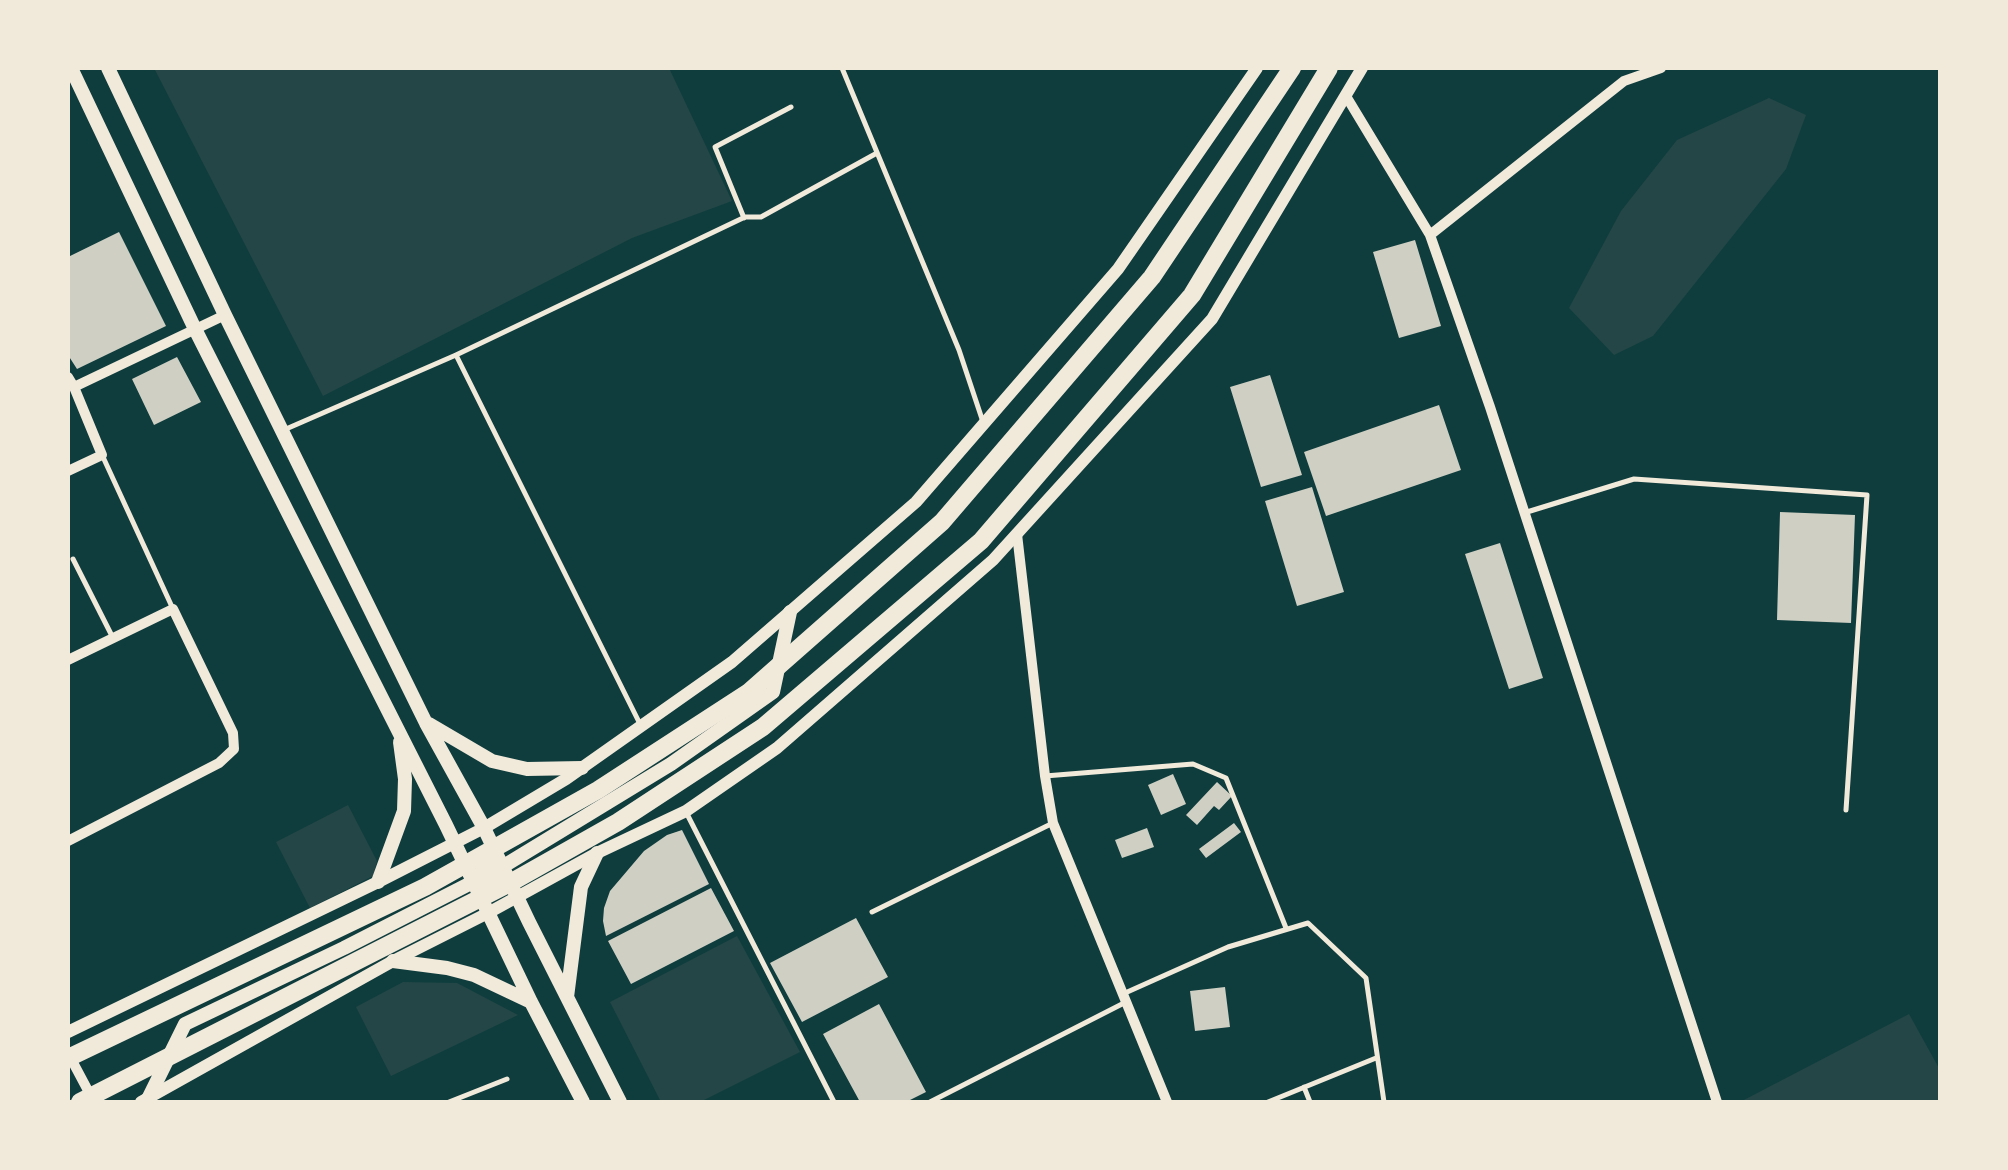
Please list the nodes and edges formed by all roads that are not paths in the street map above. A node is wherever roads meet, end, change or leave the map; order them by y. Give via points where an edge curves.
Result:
1 (71, 68) edge
2 (108, 68) edge
3 (842, 68) edge
4 (1257, 68) edge
5 (1292, 68) edge
6 (1329, 68) edge
7 (1362, 68) edge
8 (1661, 68) edge
9 (1346, 96) junction
10 (791, 107) dead end
11 (877, 153) junction
12 (744, 218) junction
13 (1430, 235) junction
14 (225, 314) junction
15 (194, 329) junction
16 (456, 356) junction
17 (71, 382) edge
18 (984, 424) junction
19 (283, 430) junction
20 (102, 455) junction
21 (68, 471) edge
22 (1524, 512) junction
23 (1017, 534) junction
24 (73, 559) dead end
25 (173, 608) junction
26 (790, 612) junction
27 (113, 638) junction
28 (68, 660) edge
29 (426, 722) junction
30 (642, 726) junction
31 (398, 731) junction
32 (582, 768) junction
33 (1044, 776) junction
34 (1846, 810) dead end
35 (686, 812) junction
36 (1053, 823) junction
37 (484, 828) junction
38 (68, 841) edge
39 (455, 843) junction
40 (596, 853) junction
41 (499, 860) junction
42 (378, 882) junction
43 (476, 887) junction
44 (517, 897) junction
45 (872, 912) dead end
46 (488, 913) junction
47 (1286, 928) junction
48 (393, 961) junction
49 (567, 998) junction
50 (1125, 998) junction
51 (531, 1002) junction
52 (68, 1032) edge
53 (68, 1055) edge
54 (1376, 1058) junction
55 (507, 1078) dead end
56 (1304, 1087) junction
57 (146, 1101) edge
58 (80, 1102) edge
59 (94, 1102) edge
60 (450, 1102) edge
61 (583, 1102) edge
62 (620, 1102) edge
63 (834, 1102) edge
64 (930, 1102) edge
65 (1167, 1102) edge
66 (1268, 1102) edge
67 (1310, 1102) edge
68 (1384, 1102) edge
69 (1717, 1102) edge

1 - 15 main road
2 - 14 main road
3 - 11 lane
4 - 18 street via 1118,269
5 - 53 highway via 1152,277 942,522 749,692 598,790 426,887
6 - 58 highway via 1192,295 981,541 762,726 618,822 510,883
7 - 9 street
8 - 13 street via 1624,81
9 - 13 street
9 - 23 street via 1212,320
10 - 12 lane via 716,147
11 - 12 lane via 761,217
11 - 18 lane
12 - 16 lane
13 - 22 street
14 - 15 street
14 - 19 main road
15 - 17 street
15 - 31 main road
16 - 19 lane
16 - 30 lane
17 - 20 street
18 - 26 street via 916,502
19 - 29 main road
20 - 21 street
20 - 25 lane
22 - 34 lane via 1634,478 1866,495
22 - 69 street
23 - 33 street
23 - 35 street via 777,748
24 - 27 lane
25 - 27 street
25 - 38 street via 234,749
26 - 30 street
26 - 41 main road via 773,692 671,764
27 - 28 street
29 - 32 main road via 492,761 527,769
29 - 37 main road
30 - 32 street
31 - 39 main road
31 - 42 main road via 404,811
32 - 37 street
33 - 36 street
33 - 47 lane via 1193,764 1226,778
35 - 40 street
35 - 63 lane
36 - 45 lane
36 - 50 street
37 - 39 street
37 - 41 main road
39 - 42 street
39 - 43 main road
40 - 44 street
40 - 49 main road via 580,887
41 - 43 main road
41 - 44 main road
42 - 52 street
43 - 46 main road
43 - 57 main road via 186,1024
44 - 46 street
44 - 49 main road
46 - 48 street
46 - 51 main road
47 - 50 lane via 1228,947
47 - 54 lane via 1308,923 1366,978
48 - 51 main road via 474,976
48 - 57 street
49 - 62 main road
50 - 64 lane
50 - 65 street
51 - 61 main road
53 - 59 street
54 - 56 lane
54 - 68 lane
55 - 60 lane
56 - 66 lane
56 - 67 lane

